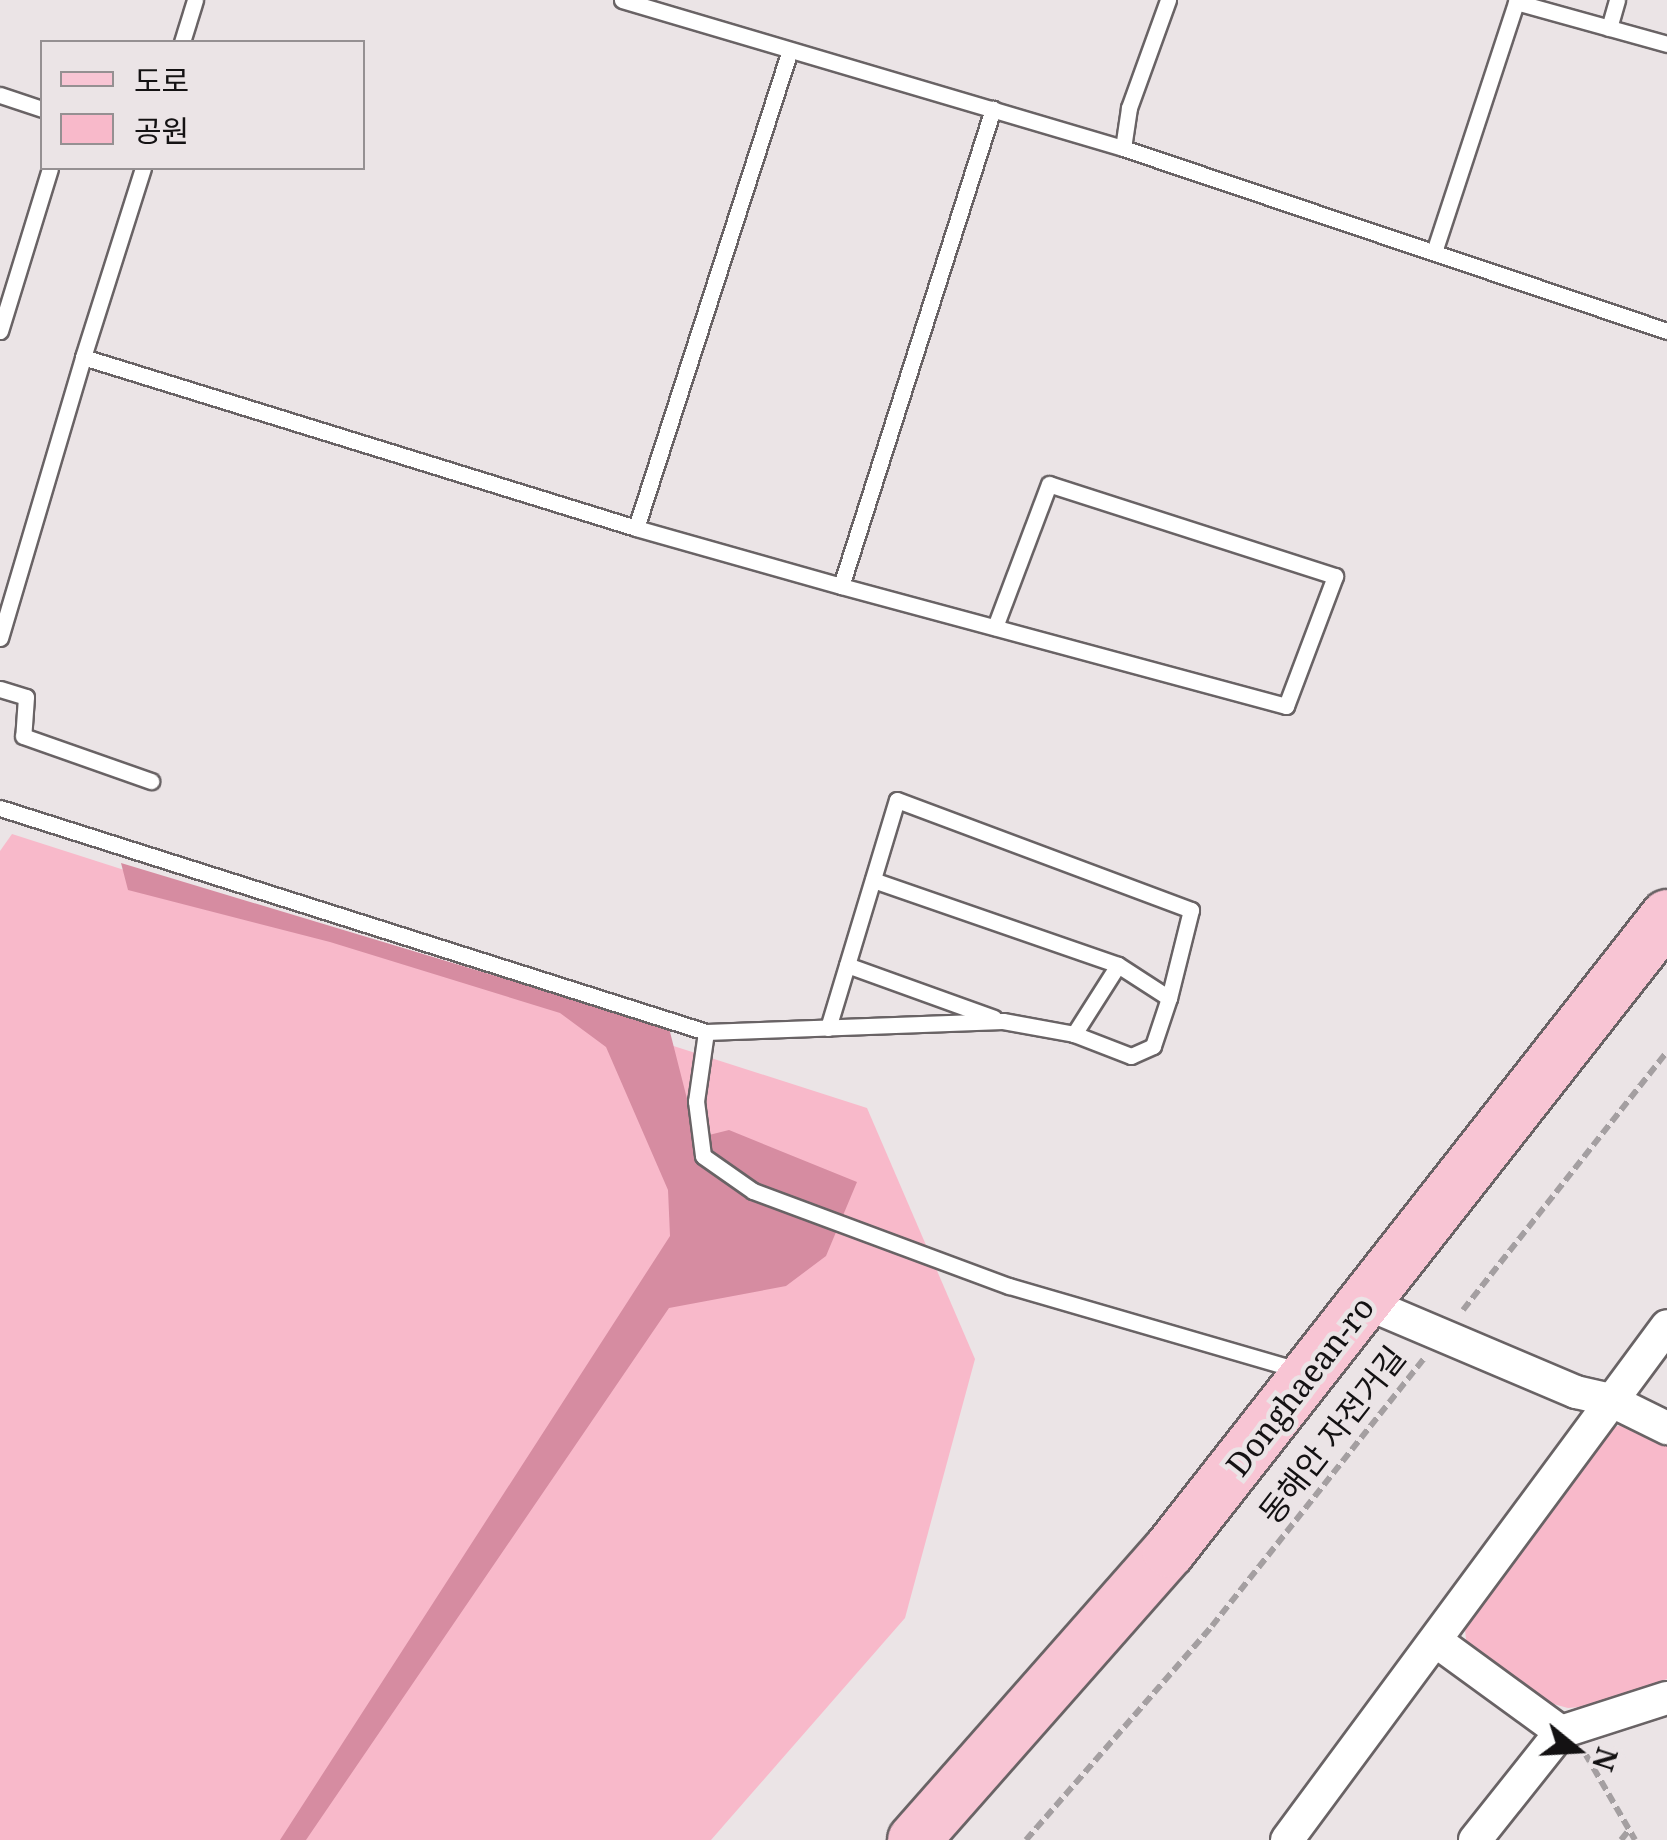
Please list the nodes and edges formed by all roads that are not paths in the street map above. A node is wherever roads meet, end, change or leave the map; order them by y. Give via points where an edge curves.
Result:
1 (195, 0) edge
2 (622, 0) edge
3 (1168, 0) edge
4 (1617, 0) edge
5 (1516, 1) edge
6 (1609, 28) junction
7 (183, 40) edge
8 (1667, 44) edge
9 (790, 50) junction
10 (0, 95) edge
11 (40, 108) edge
12 (992, 109) junction
13 (1124, 148) junction
14 (49, 170) edge
15 (141, 170) edge
16 (1434, 249) junction
17 (0, 331) edge
18 (1667, 331) edge
19 (83, 358) junction
20 (636, 528) junction
21 (841, 586) junction
22 (994, 628) junction
23 (0, 638) edge
24 (0, 689) edge
25 (151, 781) dead end
26 (0, 808) edge
27 (873, 880) junction
28 (1666, 918) edge
29 (847, 965) junction
30 (1118, 965) junction
31 (1169, 998) junction
32 (1003, 1021) junction
33 (828, 1028) junction
34 (706, 1032) junction
35 (1074, 1034) junction
36 (1366, 1304) junction
37 (1667, 1326) edge
38 (1309, 1374) junction
39 (1610, 1400) junction
40 (1667, 1428) edge
41 (1436, 1641) junction
42 (1667, 1698) edge
43 (1566, 1730) junction
44 (914, 1840) edge
45 (1287, 1840) edge
46 (1475, 1840) edge

1 - 7 lane
2 - 9 lane
3 - 13 lane via 1129,108
4 - 6 lane
5 - 6 lane
5 - 16 lane
6 - 8 lane
9 - 12 lane
9 - 20 lane
10 - 11 lane
12 - 13 lane
12 - 21 lane
13 - 16 lane
14 - 17 lane
15 - 19 lane
16 - 18 lane
19 - 20 lane
19 - 23 lane
20 - 21 lane
21 - 22 lane
22 - 22 lane via 1286,706 1336,576 1049,484
24 - 25 lane via 26,697 23,736
26 - 34 lane
27 - 29 lane
27 - 30 lane
27 - 31 lane via 897,800 1191,910
28 - 36 main road, Donghaean-ro
29 - 32 lane
29 - 33 lane
30 - 31 lane
30 - 35 lane
31 - 35 lane via 1154,1046 1131,1056
32 - 33 lane
32 - 35 lane
33 - 34 lane
34 - 38 lane via 696,1100 703,1156 753,1192 1009,1286
36 - 38 main road, Donghaean-ro
36 - 39 street via 1576,1392
37 - 39 street
38 - 44 main road, Donghaean-ro via 1169,1550
39 - 40 street
39 - 41 street
41 - 43 street
41 - 45 street
42 - 43 street
43 - 46 street

